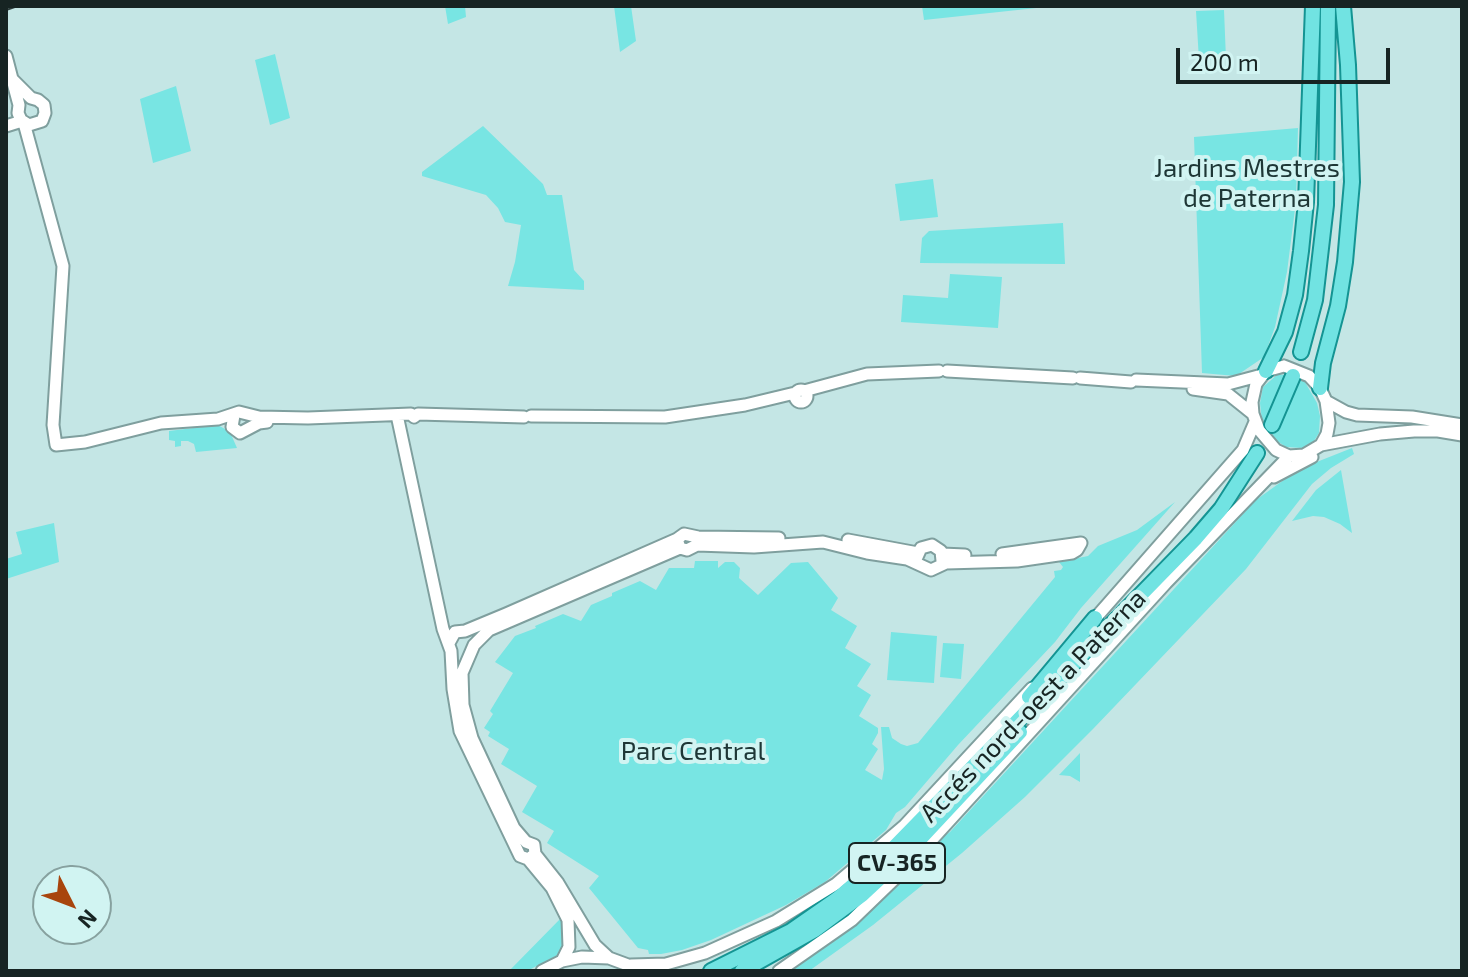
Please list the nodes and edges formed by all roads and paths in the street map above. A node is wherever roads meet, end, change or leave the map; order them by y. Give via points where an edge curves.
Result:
1 (1313, 6) edge
2 (1328, 6) edge
3 (1343, 6) edge
4 (6, 56) edge
5 (12, 79) junction
6 (31, 98) junction
7 (19, 105) junction
8 (27, 123) junction
9 (6, 126) edge
10 (1301, 352) dead end
11 (1264, 373) junction
12 (1293, 376) dead end
13 (1135, 382) junction
14 (1323, 389) junction
15 (1223, 393) junction
16 (397, 415) junction
17 (1378, 415) junction
18 (251, 420) junction
19 (233, 421) junction
20 (1253, 423) junction
21 (1272, 425) dead end
22 (1462, 425) edge
23 (1462, 435) edge
24 (1364, 437) junction
25 (1321, 445) junction
26 (1257, 453) dead end
27 (1289, 456) junction
28 (1267, 482) junction
29 (685, 543) junction
30 (918, 558) junction
31 (941, 559) junction
32 (1162, 580) junction
33 (1095, 618) junction
34 (465, 631) junction
35 (450, 647) junction
36 (472, 649) junction
37 (918, 824) junction
38 (522, 846) junction
39 (532, 856) junction
40 (609, 958) junction
41 (562, 961) junction
42 (636, 968) edge
43 (542, 971) edge
44 (711, 971) edge
45 (742, 971) edge
46 (779, 971) edge

1 - 11 main road via 1301,251 1285,332
2 - 10 main road via 1326,205 1315,300
3 - 14 main road via 1352,182 1345,262
4 - 5 street
5 - 6 street
5 - 7 street
6 - 7 street
6 - 8 street via 44,105 45,113 42,121
7 - 8 street via 18,113
8 - 9 street
8 - 19 street via 63,266 56,445 161,423
11 - 13 street via 1228,384
11 - 14 street via 1292,367
11 - 20 street via 1253,393
12 - 21 main road
13 - 15 street
13 - 16 street via 943,371 867,374 800,394 665,417
14 - 17 street via 1353,409
14 - 17 street via 1346,412
14 - 25 street via 1329,423
15 - 20 street
15 - 20 street via 1233,396
16 - 18 street
16 - 35 street
17 - 22 street
18 - 19 street via 245,412
18 - 19 street via 249,430 240,433
20 - 27 street via 1270,445
20 - 33 street via 1243,450
23 - 24 street via 1414,431
24 - 25 street
24 - 28 street
25 - 27 street
26 - 32 main road, Accés nord-oest a Paterna / CV-365 via 1221,509
27 - 28 street
28 - 32 street
29 - 30 street via 823,538
29 - 34 street
29 - 36 street via 489,630
30 - 31 street via 923,569 931,570
30 - 31 street via 924,546 932,545
31 - 31 street via 1017,561 1072,553 1081,543
32 - 37 main road, Accés nord-oest a Paterna / CV-365
32 - 45 main road, Accés nord-oest a Paterna / CV-365 via 862,895 815,930
32 - 46 street via 908,866 852,920
33 - 37 main road
33 - 42 street via 904,826 836,884 776,921 705,953
34 - 35 street via 455,632
34 - 36 street via 473,638
35 - 36 street via 458,656
35 - 38 street via 460,731 508,833
36 - 38 street via 461,686 468,727
37 - 44 main road, Accés nord-oest a Paterna / CV-365 via 813,916
38 - 39 street via 520,856
39 - 40 street via 558,883 595,945
39 - 41 street via 568,920 569,947
40 - 41 street
40 - 42 street
41 - 43 street

